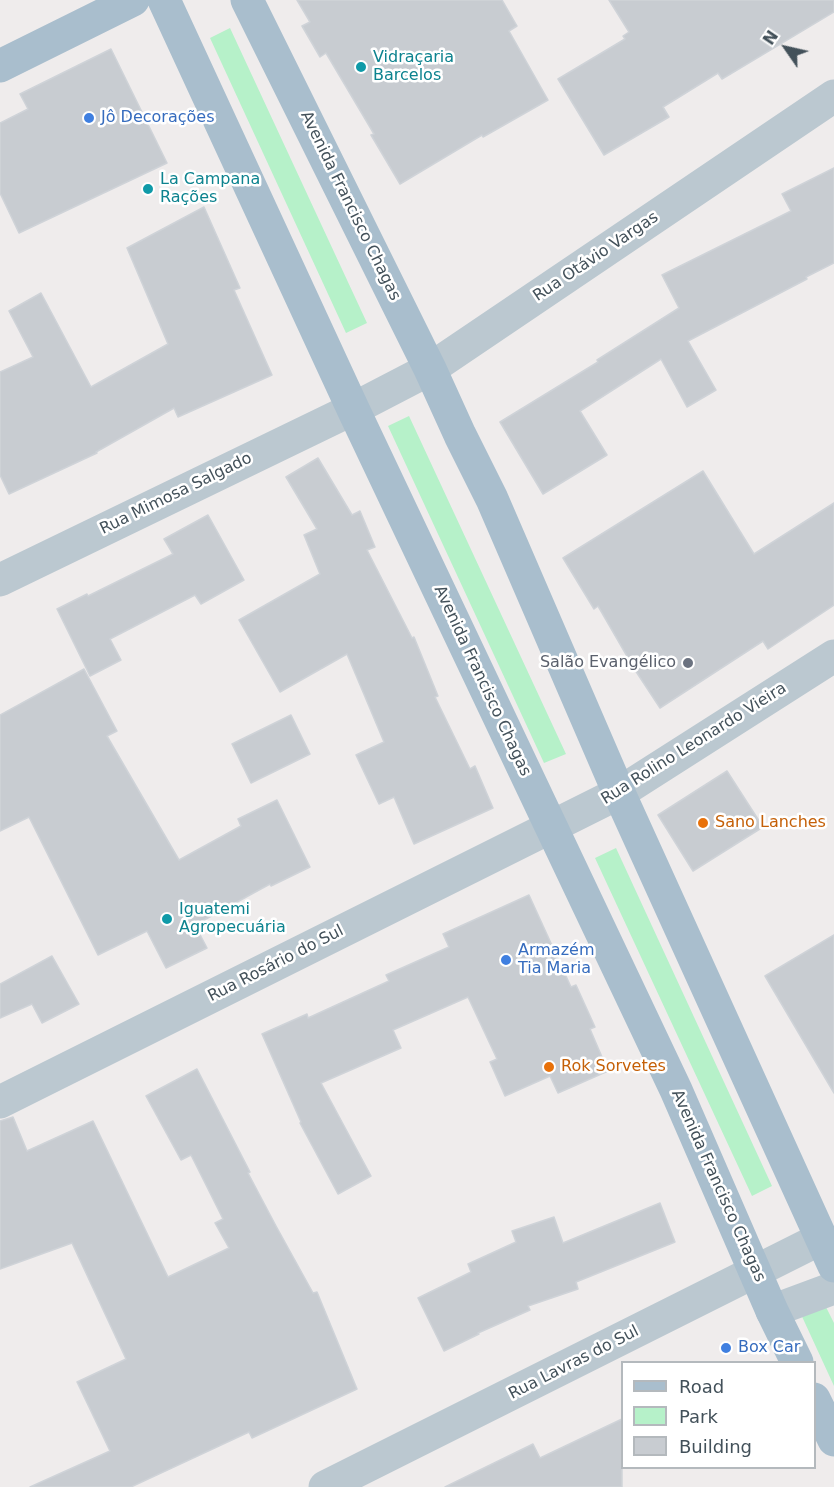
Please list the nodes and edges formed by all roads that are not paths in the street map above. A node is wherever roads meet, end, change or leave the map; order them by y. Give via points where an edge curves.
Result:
1 (133, 0) edge
2 (164, 0) edge
3 (248, 0) edge
4 (0, 66) edge
5 (834, 96) edge
6 (430, 369) junction
7 (353, 409) junction
8 (0, 580) edge
9 (834, 656) edge
10 (619, 793) junction
11 (551, 826) junction
12 (0, 1102) edge
13 (828, 1252) edge
14 (756, 1272) junction
15 (834, 1288) edge
16 (772, 1311) junction
17 (797, 1361) edge
18 (816, 1403) edge
19 (834, 1440) edge
20 (325, 1487) edge

1 - 4 main road
2 - 7 main road, Avenida Francisco Chagas
3 - 6 main road, Avenida Francisco Chagas
5 - 6 street, Rua Otávio Vargas
6 - 7 street, Rua Otávio Vargas
6 - 10 main road, Avenida Francisco Chagas via 492,499
7 - 8 street, Rua Mimosa Salgado
7 - 11 main road, Avenida Francisco Chagas
9 - 10 street, Rua Rolino Leonardo Vieira
10 - 11 street, Rua Rolino Leonardo Vieira
10 - 13 main road, Avenida Francisco Chagas
11 - 12 street, Rua Rosário do Sul
11 - 14 main road, Avenida Francisco Chagas
13 - 14 street, Rua Lavras do Sul
14 - 16 main road, Avenida Francisco Chagas
14 - 20 street, Rua Lavras do Sul
15 - 16 street
16 - 17 main road, Avenida Francisco Chagas
18 - 19 main road

